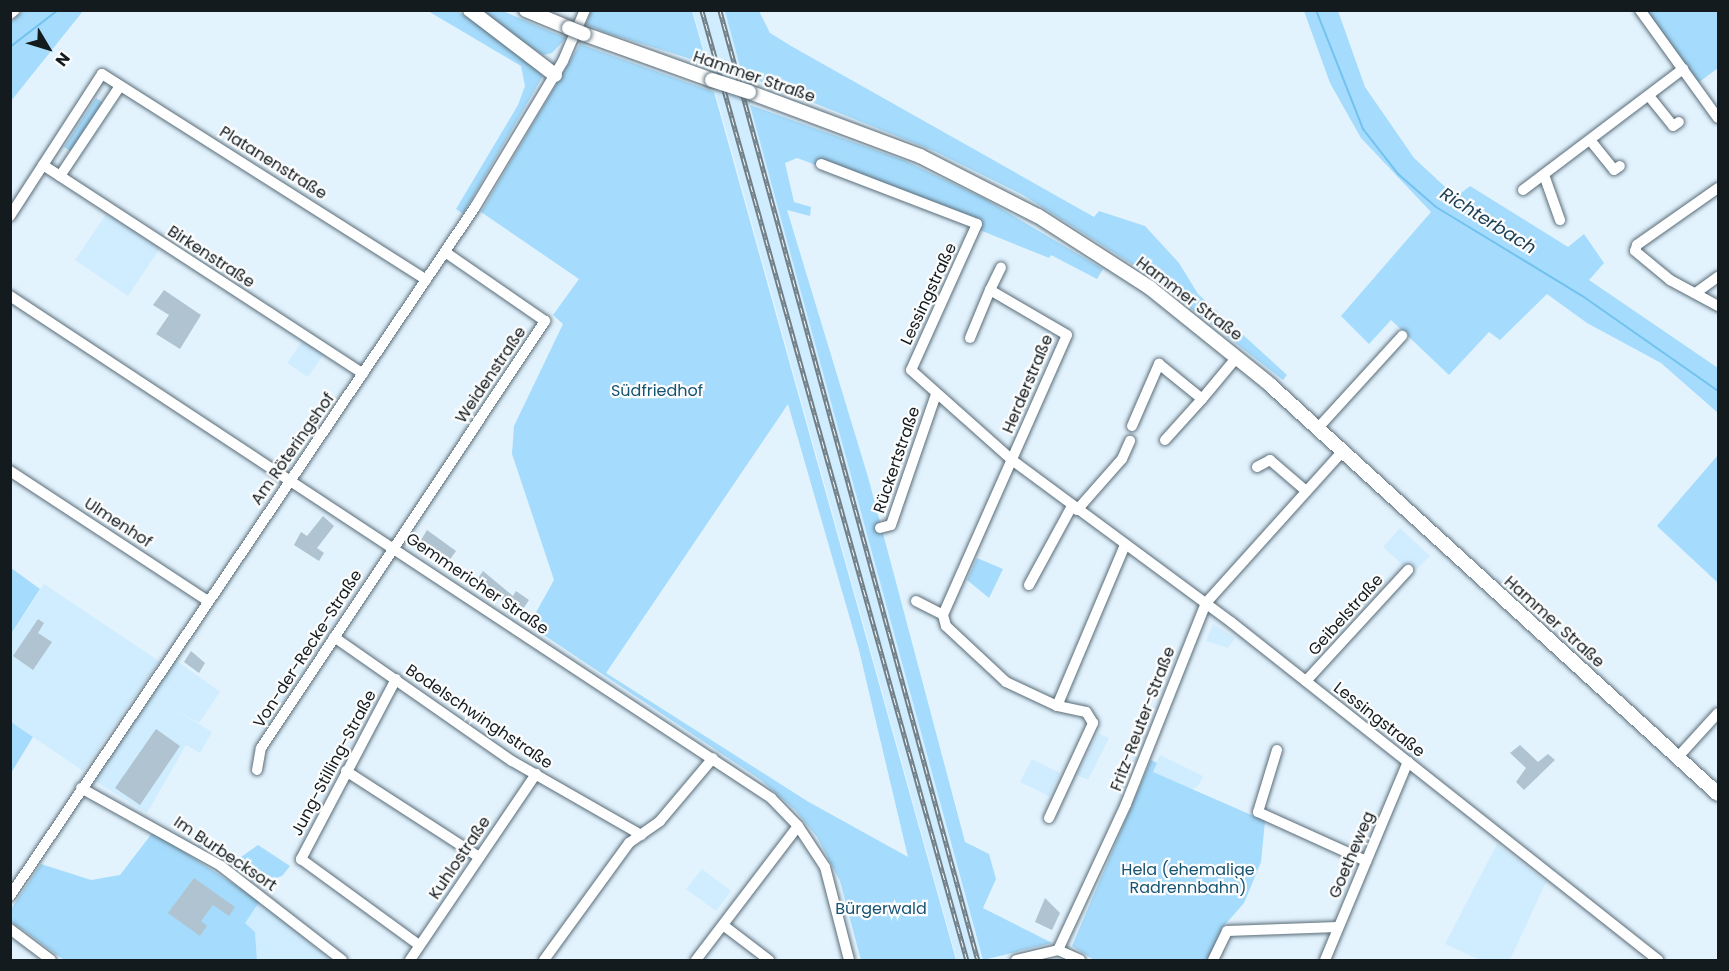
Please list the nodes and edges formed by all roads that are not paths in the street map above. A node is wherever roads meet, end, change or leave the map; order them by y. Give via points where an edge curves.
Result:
1 (15, 10) edge
2 (470, 10) edge
3 (526, 10) edge
4 (585, 10) edge
5 (1640, 10) edge
6 (10, 14) edge
7 (1683, 69) junction
8 (555, 75) junction
9 (120, 86) junction
10 (1649, 96) junction
11 (1719, 118) edge
12 (1672, 127) dead end
13 (1590, 140) junction
14 (821, 164) dead end
15 (43, 165) junction
16 (1614, 171) dead end
17 (1544, 175) junction
18 (60, 176) junction
19 (1719, 188) edge
20 (1523, 190) dead end
21 (10, 216) edge
22 (1560, 219) dead end
23 (445, 252) junction
24 (1001, 267) dead end
25 (1719, 277) edge
26 (426, 280) junction
27 (990, 291) junction
28 (1697, 292) junction
29 (10, 296) edge
30 (1719, 306) edge
31 (1402, 336) dead end
32 (970, 338) dead end
33 (1237, 357) junction
34 (363, 374) junction
35 (936, 394) junction
36 (1202, 399) junction
37 (1132, 426) dead end
38 (1318, 428) junction
39 (1165, 440) dead end
40 (1130, 441) dead end
41 (1343, 451) junction
42 (1012, 460) junction
43 (1257, 467) dead end
44 (10, 471) edge
45 (290, 480) junction
46 (1306, 491) junction
47 (1075, 508) junction
48 (880, 528) dead end
49 (1125, 545) junction
50 (393, 546) junction
51 (1408, 570) dead end
52 (1029, 585) dead end
53 (208, 601) junction
54 (915, 601) dead end
55 (1206, 603) junction
56 (943, 615) junction
57 (334, 638) junction
58 (396, 679) junction
59 (1306, 681) junction
60 (1057, 706) junction
61 (1719, 712) edge
62 (1277, 750) dead end
63 (1678, 757) junction
64 (713, 758) junction
65 (1408, 762) junction
66 (257, 770) dead end
67 (346, 771) junction
68 (536, 774) junction
69 (81, 788) junction
70 (1719, 794) edge
71 (1049, 818) dead end
72 (798, 826) junction
73 (641, 834) junction
74 (479, 857) junction
75 (1366, 861) junction
76 (10, 896) edge
77 (723, 925) junction
78 (1338, 927) junction
79 (10, 929) edge
80 (420, 945) junction
81 (1058, 950) junction
82 (51, 960) edge
83 (342, 960) edge
84 (410, 960) edge
85 (544, 960) edge
86 (696, 960) edge
87 (769, 960) edge
88 (849, 960) edge
89 (1016, 960) edge
90 (1080, 960) edge
91 (1214, 960) edge
92 (1325, 960) edge
93 (1658, 960) edge

1 - 6 street
2 - 8 main road
3 - 33 main road, Hammer Straße, bridge via 920,156 1038,216 1150,288
4 - 8 street, Am Röteringshof
5 - 7 street
7 - 10 street
7 - 11 street
8 - 23 street, Am Röteringshof
9 - 15 street, Platanenstraße via 102,74
9 - 18 street
9 - 26 street, Platanenstraße
10 - 12 street
10 - 13 street
13 - 16 street
13 - 17 street
14 - 35 street, Lessingstraße via 977,224 911,370
15 - 18 street, Birkenstraße
15 - 21 street
17 - 20 street
17 - 22 street
18 - 34 street, Birkenstraße
19 - 28 street via 1637,245 1635,251 1670,280
23 - 26 street, Am Röteringshof
23 - 50 street, Weidenstraße via 545,321
24 - 27 street
25 - 28 street
26 - 34 street, Am Röteringshof
27 - 32 street
27 - 42 street, Herderstraße via 1066,335
28 - 30 street
29 - 45 street, Gemmericher Straße
31 - 38 street
33 - 36 street
33 - 38 main road, Hammer Straße
34 - 45 street, Am Röteringshof
35 - 42 street, Lessingstraße
35 - 48 street, Rückertstraße via 891,525
36 - 37 street via 1159,364
36 - 39 street
38 - 41 main road, Hammer Straße
40 - 47 street via 1122,459
41 - 46 street, Fritz-Reuter-Straße
41 - 63 main road, Hammer Straße
42 - 47 street, Lessingstraße
42 - 56 street
43 - 46 street via 1270,460
44 - 53 street, Ulmenhof
45 - 50 street, Gemmericher Straße
45 - 53 street, Am Röteringshof
46 - 55 street, Fritz-Reuter-Straße
47 - 49 street, Lessingstraße
47 - 52 street
49 - 55 street, Lessingstraße
49 - 60 street
50 - 57 street, Von-der-Recke-Straße
50 - 64 street, Gemmericher Straße
51 - 59 street, Geibelstraße
53 - 69 street, Am Röteringshof
54 - 56 street
55 - 59 street, Lessingstraße
55 - 81 street, Fritz-Reuter-Straße via 1126,804
56 - 60 street via 957,639 1005,682
57 - 58 street, Bodelschwinghstraße
57 - 66 street, Von-der-Recke-Straße via 261,748
58 - 67 street, Jung-Stilling-Straße
58 - 68 street, Bodelschwinghstraße
59 - 65 street, Lessingstraße
60 - 71 street via 1086,712 1093,723
61 - 63 street
62 - 75 street via 1258,812
63 - 70 main road, Hammer Straße
64 - 72 street, Gemmericher Straße via 771,798
64 - 73 street via 660,821
65 - 75 street, Goetheweg
65 - 93 street, Lessingstraße
67 - 74 street
67 - 80 street, Jung-Stilling-Straße via 301,861
68 - 73 street, Bodelschwinghstraße
68 - 74 street, Kuhlostraße
69 - 76 street, Am Röteringshof
69 - 83 street, Im Burbecksort via 221,867
72 - 77 street
72 - 88 street, Gemmericher Straße via 834,889
73 - 85 street
74 - 80 street, Kuhlostraße
75 - 78 street, Goetheweg
77 - 86 street
77 - 87 street
78 - 91 street via 1227,931
78 - 92 street, Goetheweg
79 - 82 street
80 - 84 street, Kuhlostraße
81 - 89 street
81 - 90 street

